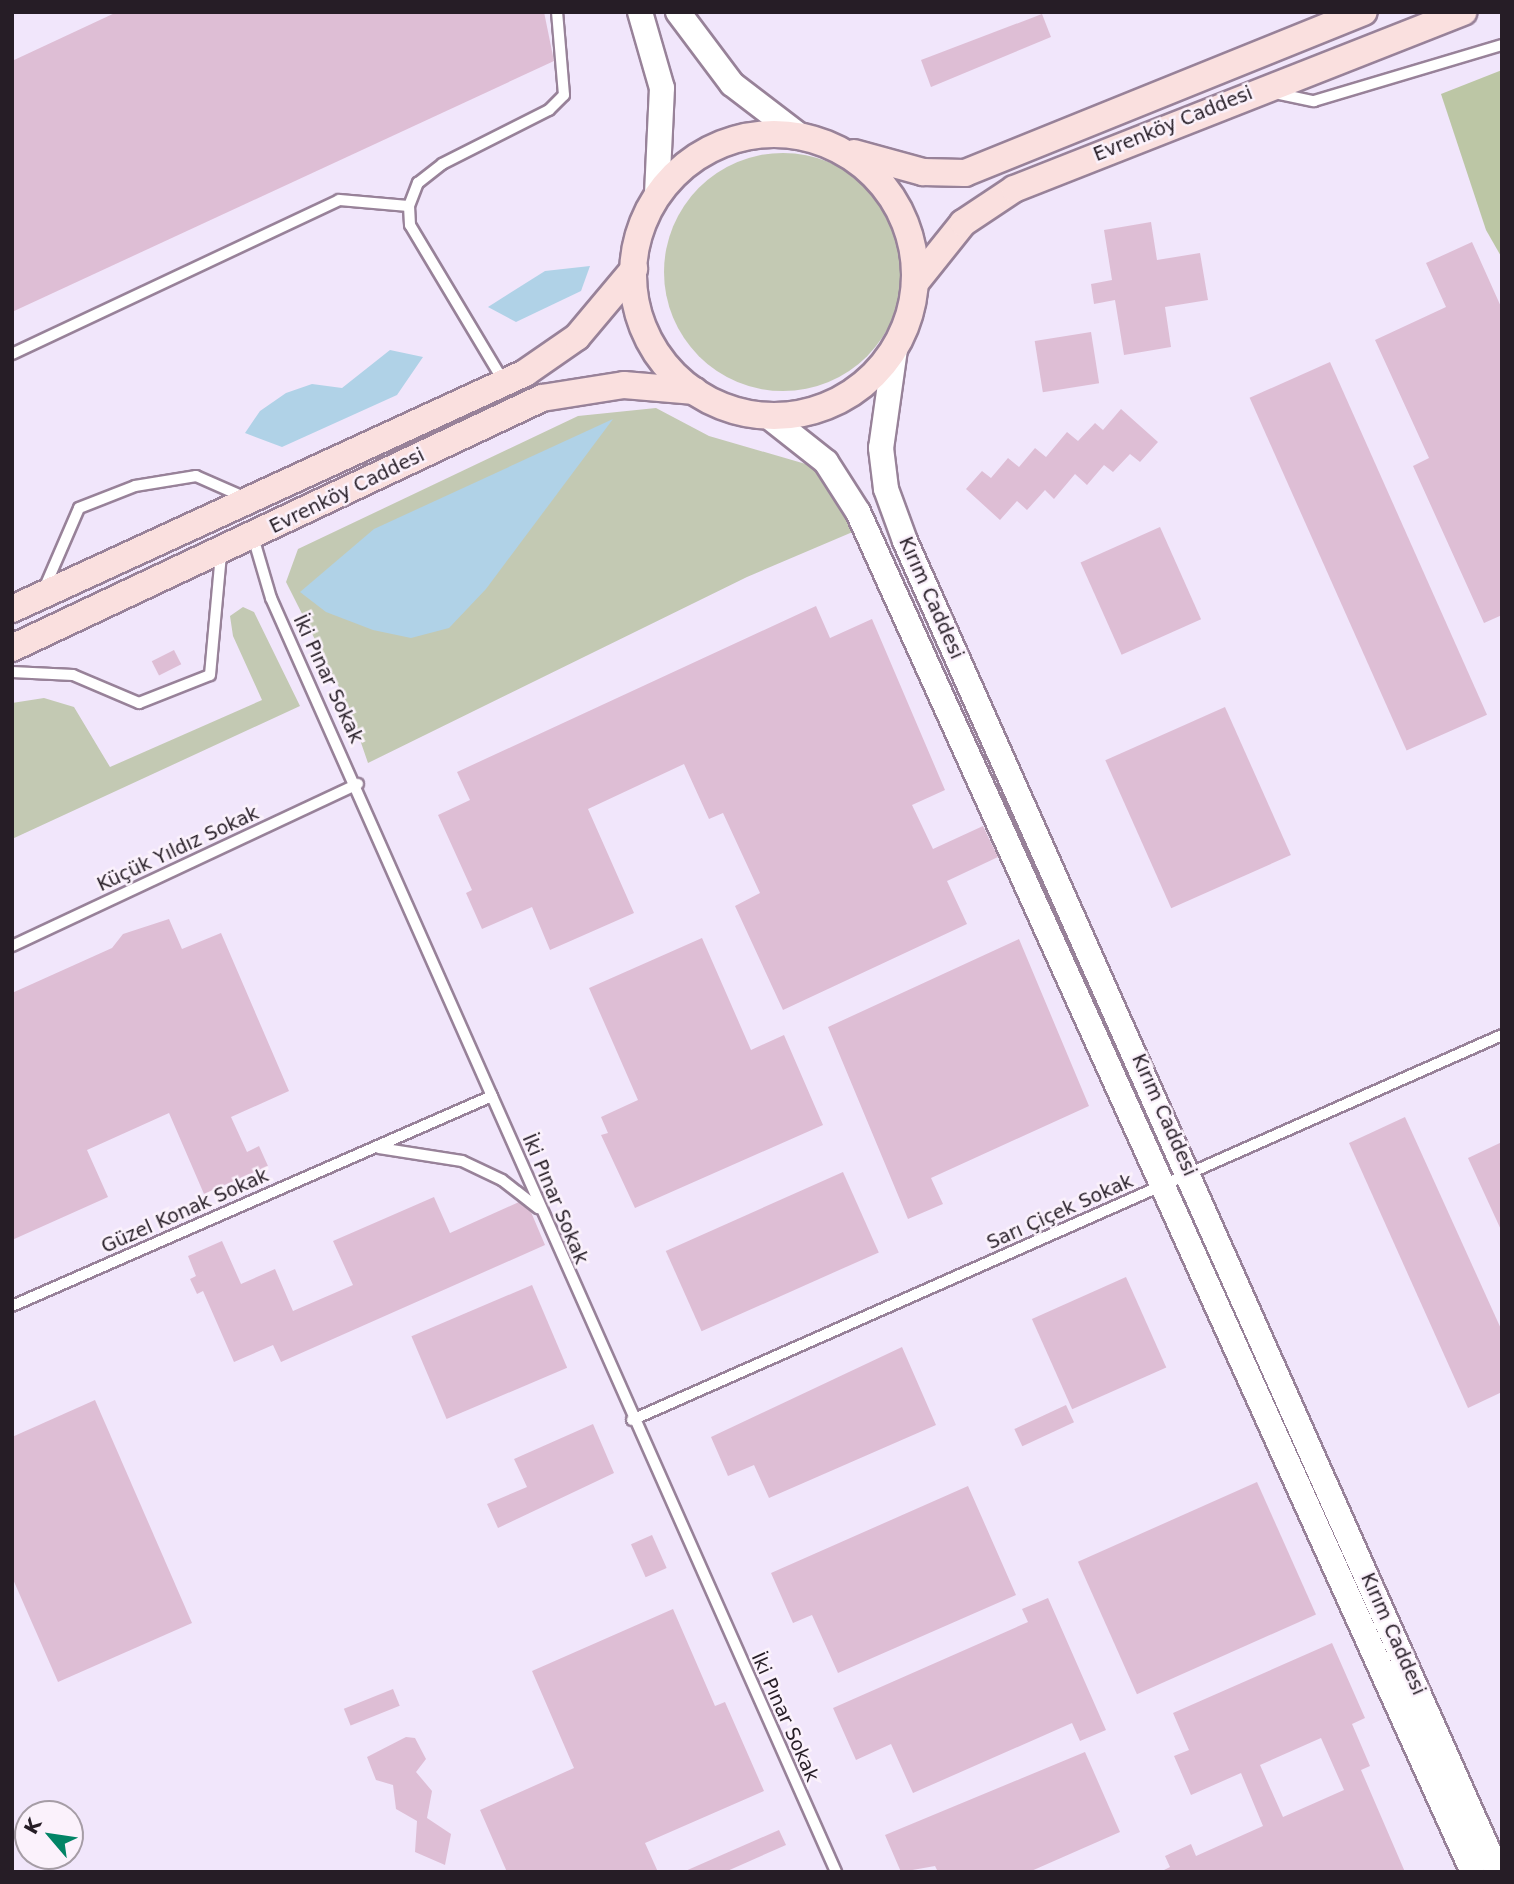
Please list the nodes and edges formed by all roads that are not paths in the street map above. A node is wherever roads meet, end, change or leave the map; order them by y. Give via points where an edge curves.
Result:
1 (557, 12) edge
2 (639, 12) edge
3 (678, 12) edge
4 (1364, 12) edge
5 (1463, 12) edge
6 (1502, 45) edge
7 (1261, 90) junction
8 (800, 136) junction
9 (839, 149) junction
10 (657, 196) junction
11 (409, 206) junction
12 (634, 269) junction
13 (915, 283) junction
14 (895, 349) junction
15 (12, 354) edge
16 (505, 383) junction
17 (695, 391) junction
18 (768, 416) junction
19 (249, 500) junction
20 (253, 537) junction
21 (221, 552) junction
22 (40, 596) junction
23 (12, 609) edge
24 (12, 648) edge
25 (12, 672) edge
26 (358, 784) junction
27 (12, 946) edge
28 (1502, 1035) edge
29 (492, 1096) junction
30 (372, 1148) junction
31 (1191, 1174) junction
32 (1165, 1185) junction
33 (541, 1210) junction
34 (12, 1306) edge
35 (632, 1420) junction
36 (1487, 1863) edge
37 (836, 1872) edge

1 - 11 lane via 564,95 549,110 442,164 418,183
2 - 10 street via 662,88
3 - 8 street via 733,84
4 - 9 main road, Evrenköy Caddesi via 965,173 923,172
5 - 7 main road, Evrenköy Caddesi
6 - 7 lane via 1314,101
7 - 13 main road, Evrenköy Caddesi via 995,200 950,236
8 - 9 main road
8 - 10 main road via 759,134 720,145 685,166
9 - 13 main road via 872,172 897,204 912,242
10 - 12 main road via 638,238
11 - 15 lane via 339,200
11 - 16 lane via 411,225
12 - 16 main road, Evrenköy Caddesi via 577,337
12 - 17 main road via 648,338
13 - 14 main road
14 - 18 main road via 850,394 811,411
14 - 31 street, Kırım Caddesi via 881,449 894,512
16 - 19 main road, Evrenköy Caddesi
17 - 18 main road via 730,409
17 - 20 main road, Evrenköy Caddesi via 614,385 542,398
18 - 32 street, Kırım Caddesi via 826,462 858,512
19 - 22 main road, Evrenköy Caddesi
19 - 22 lane via 197,476 135,485 79,508
20 - 21 main road, Evrenköy Caddesi
20 - 26 lane, İki Pınar Sokak via 271,598
21 - 24 main road, Evrenköy Caddesi
21 - 25 lane via 210,675 139,703 73,675
22 - 23 main road, Evrenköy Caddesi
26 - 27 lane, Küçük Yıldız Sokak
26 - 29 lane, İki Pınar Sokak
28 - 31 lane, Sarı Çiçek Sokak
29 - 30 lane, Güzel Konak Sokak
29 - 33 lane, İki Pınar Sokak
30 - 33 lane, Güzel Konak Sokak via 409,1148 462,1161 502,1180
30 - 34 lane, Güzel Konak Sokak
31 - 32 lane, Sarı Çiçek Sokak
31 - 36 street, Kırım Caddesi
32 - 35 lane, Sarı Çiçek Sokak
32 - 36 street, Kırım Caddesi
33 - 35 lane, İki Pınar Sokak
35 - 37 lane, İki Pınar Sokak

